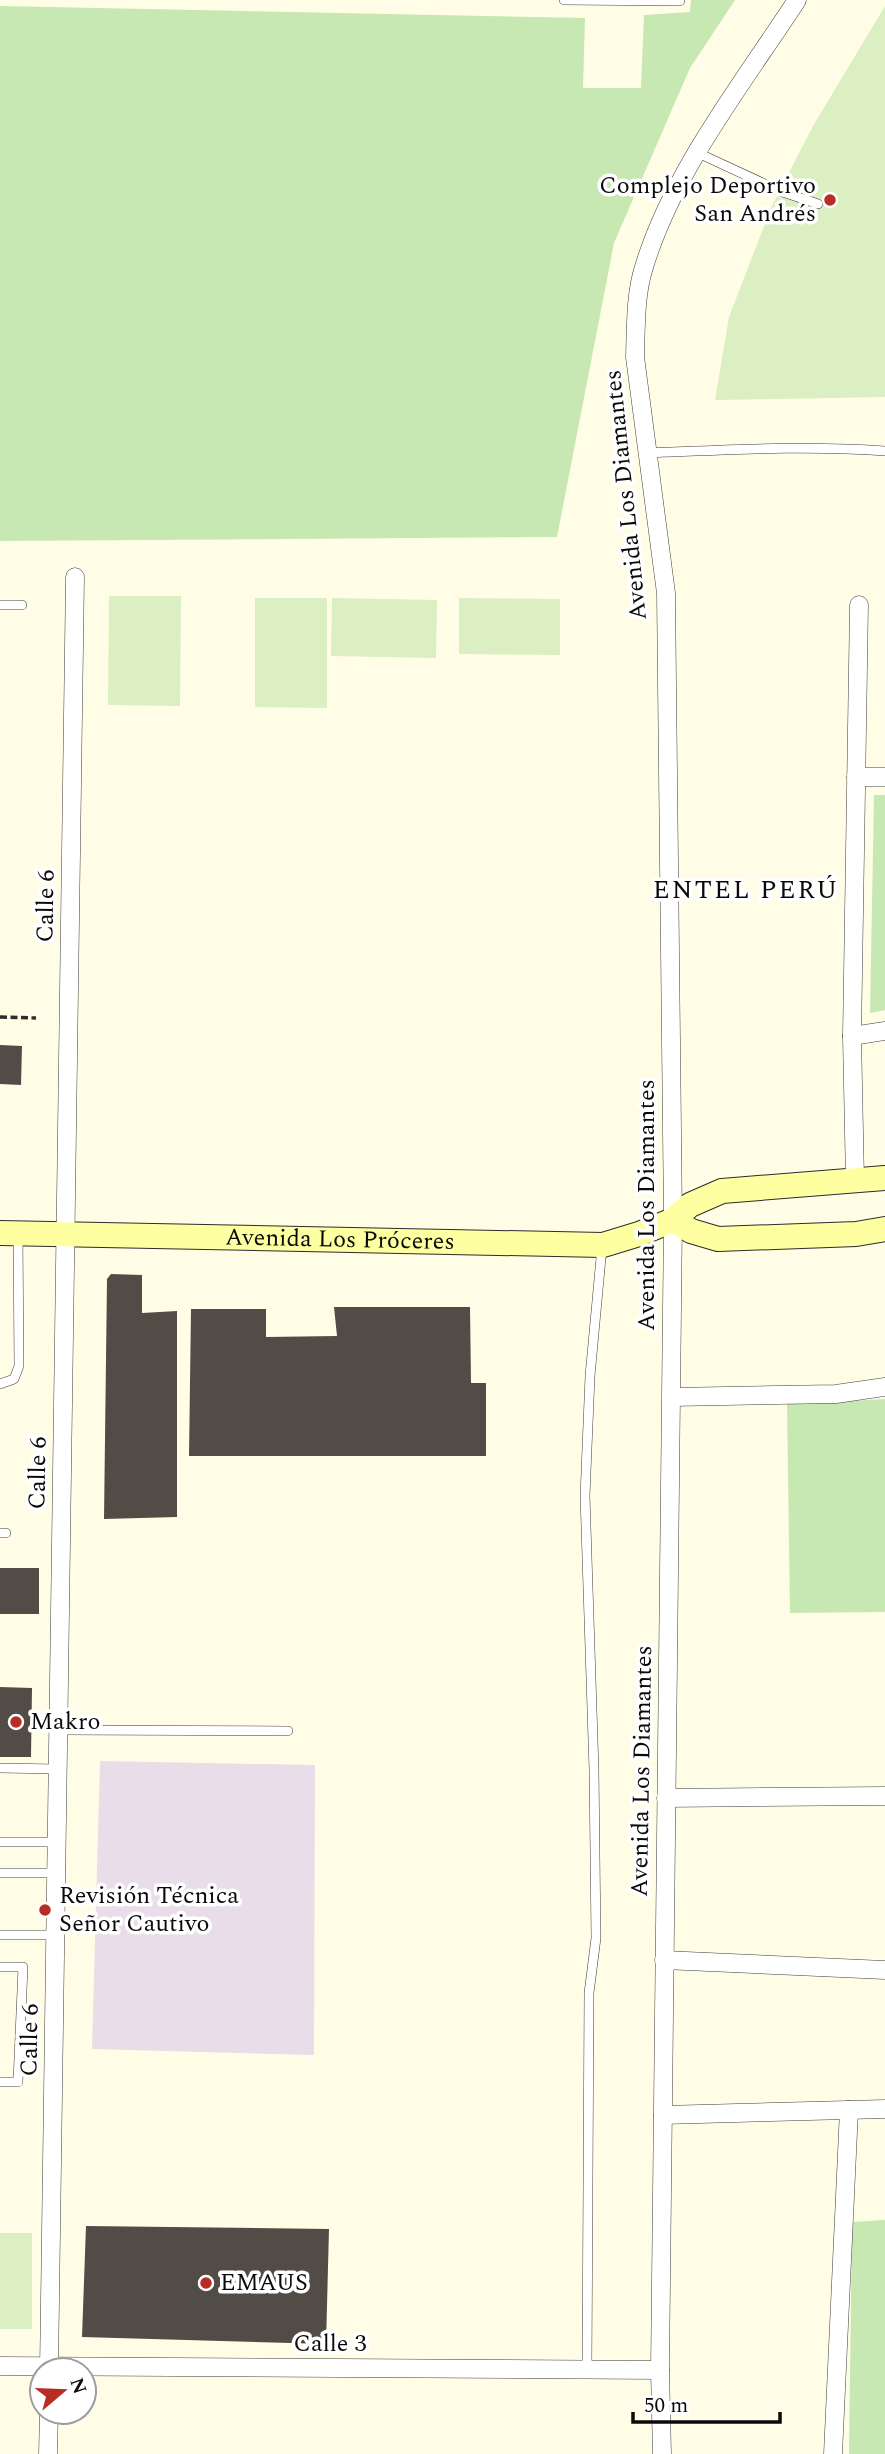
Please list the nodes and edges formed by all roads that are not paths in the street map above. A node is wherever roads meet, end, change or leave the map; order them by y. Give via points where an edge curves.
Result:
1 (564, 0) edge
2 (797, 0) edge
3 (680, 1) edge
4 (698, 153) junction
5 (818, 204) dead end
6 (885, 451) edge
7 (648, 453) junction
8 (75, 577) dead end
9 (0, 605) edge
10 (22, 605) dead end
11 (859, 605) dead end
12 (856, 777) junction
13 (885, 777) edge
14 (885, 1031) edge
15 (852, 1036) junction
16 (885, 1178) edge
17 (855, 1181) junction
18 (673, 1220) junction
19 (885, 1229) edge
20 (9, 1233) edge
21 (66, 1233) junction
22 (603, 1245) junction
23 (0, 1384) edge
24 (885, 1387) edge
25 (673, 1397) junction
26 (58, 1730) junction
27 (288, 1731) dead end
28 (0, 1768) edge
29 (58, 1769) junction
30 (885, 1796) edge
31 (666, 1798) junction
32 (0, 1842) edge
33 (57, 1842) junction
34 (0, 1873) edge
35 (57, 1873) junction
36 (56, 1934) junction
37 (0, 1935) edge
38 (664, 1960) junction
39 (0, 1967) edge
40 (885, 1970) edge
41 (0, 2082) edge
42 (885, 2109) edge
43 (849, 2110) junction
44 (663, 2115) junction
45 (49, 2356) edge
46 (0, 2366) edge
47 (28, 2368) edge
48 (98, 2369) edge
49 (587, 2369) junction
50 (660, 2370) junction
51 (48, 2426) edge
52 (48, 2454) edge
53 (662, 2454) edge
54 (833, 2454) edge

1 - 3 lane
2 - 4 street, Avenida Los Diamantes
4 - 5 lane
4 - 7 street, Avenida Los Diamantes via 672,197 643,269 635,358
6 - 7 lane
7 - 18 street, Avenida Los Diamantes via 666,593
8 - 21 street, Calle 6
9 - 10 lane
11 - 12 street
12 - 13 street
12 - 15 street
14 - 15 street
15 - 17 street
16 - 17 street, Avenida Los Próceres
17 - 18 street, Avenida Los Próceres via 722,1191 690,1205
18 - 19 street via 718,1239
18 - 22 street, Avenida Los Próceres
18 - 25 street, Avenida Los Diamantes
20 - 21 street, Avenida Los Próceres
20 - 23 lane via 19,1366 14,1378
21 - 22 street, Avenida Los Próceres
21 - 26 street, Calle 6
22 - 49 lane via 590,1376 585,1496 596,1938 589,1993
24 - 25 street via 836,1394
25 - 31 street, Avenida Los Diamantes
26 - 27 lane
26 - 29 street, Calle 6
28 - 29 lane
29 - 33 street, Calle 6
30 - 31 street
31 - 38 street, Avenida Los Diamantes
32 - 33 lane
33 - 35 street, Calle 6
34 - 35 lane
35 - 36 street, Calle 6
36 - 37 lane
36 - 45 street, Calle 6
38 - 40 street
38 - 44 street, Avenida Los Diamantes
39 - 41 lane via 23,1967 18,2082
42 - 43 street
43 - 44 street
43 - 54 street
44 - 50 street, Avenida Los Diamantes
46 - 47 street, Calle 3
48 - 49 street, Calle 3
49 - 50 street, Calle 3
50 - 53 street, Avenida Los Diamantes
51 - 52 street

